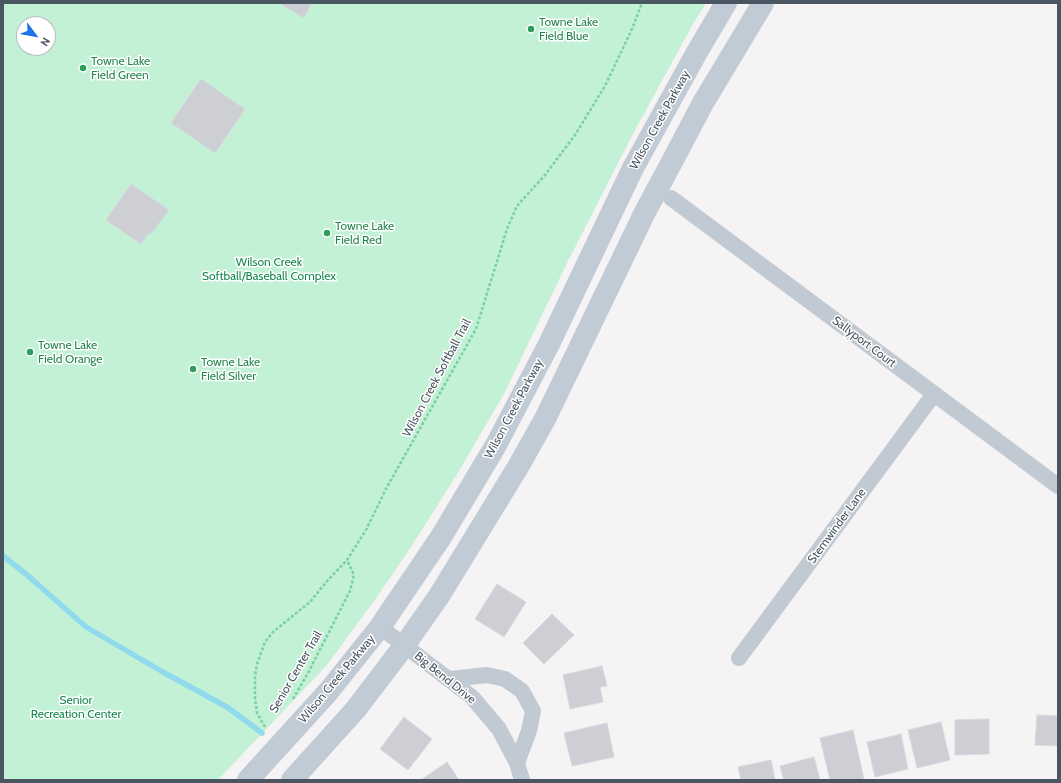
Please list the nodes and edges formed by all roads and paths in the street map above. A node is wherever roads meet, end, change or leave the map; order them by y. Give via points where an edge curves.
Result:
1 (642, 3) edge
2 (726, 3) edge
3 (763, 3) edge
4 (671, 198) dead end
5 (605, 226) junction
6 (632, 240) junction
7 (934, 394) junction
8 (1058, 486) edge
9 (347, 560) junction
10 (380, 627) junction
11 (404, 646) junction
12 (739, 658) dead end
13 (450, 680) junction
14 (290, 703) dead end
15 (265, 726) dead end
16 (518, 764) junction
17 (248, 780) edge
18 (292, 780) edge
19 (522, 780) edge

1 - 9 path, Wilson Creek Softball Trail via 605,86 575,135 545,175 517,206 507,229 476,329
2 - 5 main road, Wilson Creek Parkway via 653,130
3 - 6 main road via 703,103
4 - 7 street, Sallyport Court
5 - 6 main road
5 - 10 main road, Wilson Creek Parkway via 549,344 496,445 441,537
6 - 11 main road via 528,450 439,596
7 - 8 street, Sallyport Court
7 - 12 street, Stemwinder Lane
9 - 14 path, Senior Center Trail via 354,575 350,591 308,674
9 - 15 path, Wilson Creek Softball Trail via 310,602 273,632 265,642 257,664 255,691 257,713
10 - 11 street, Big Bend Drive
10 - 17 main road, Wilson Creek Parkway via 328,692
11 - 13 street, Big Bend Drive
11 - 18 main road via 356,709
13 - 16 street, Big Bend Drive via 472,697 499,729
13 - 16 street via 487,675 505,679 522,691 533,711
16 - 19 street, Big Bend Drive

